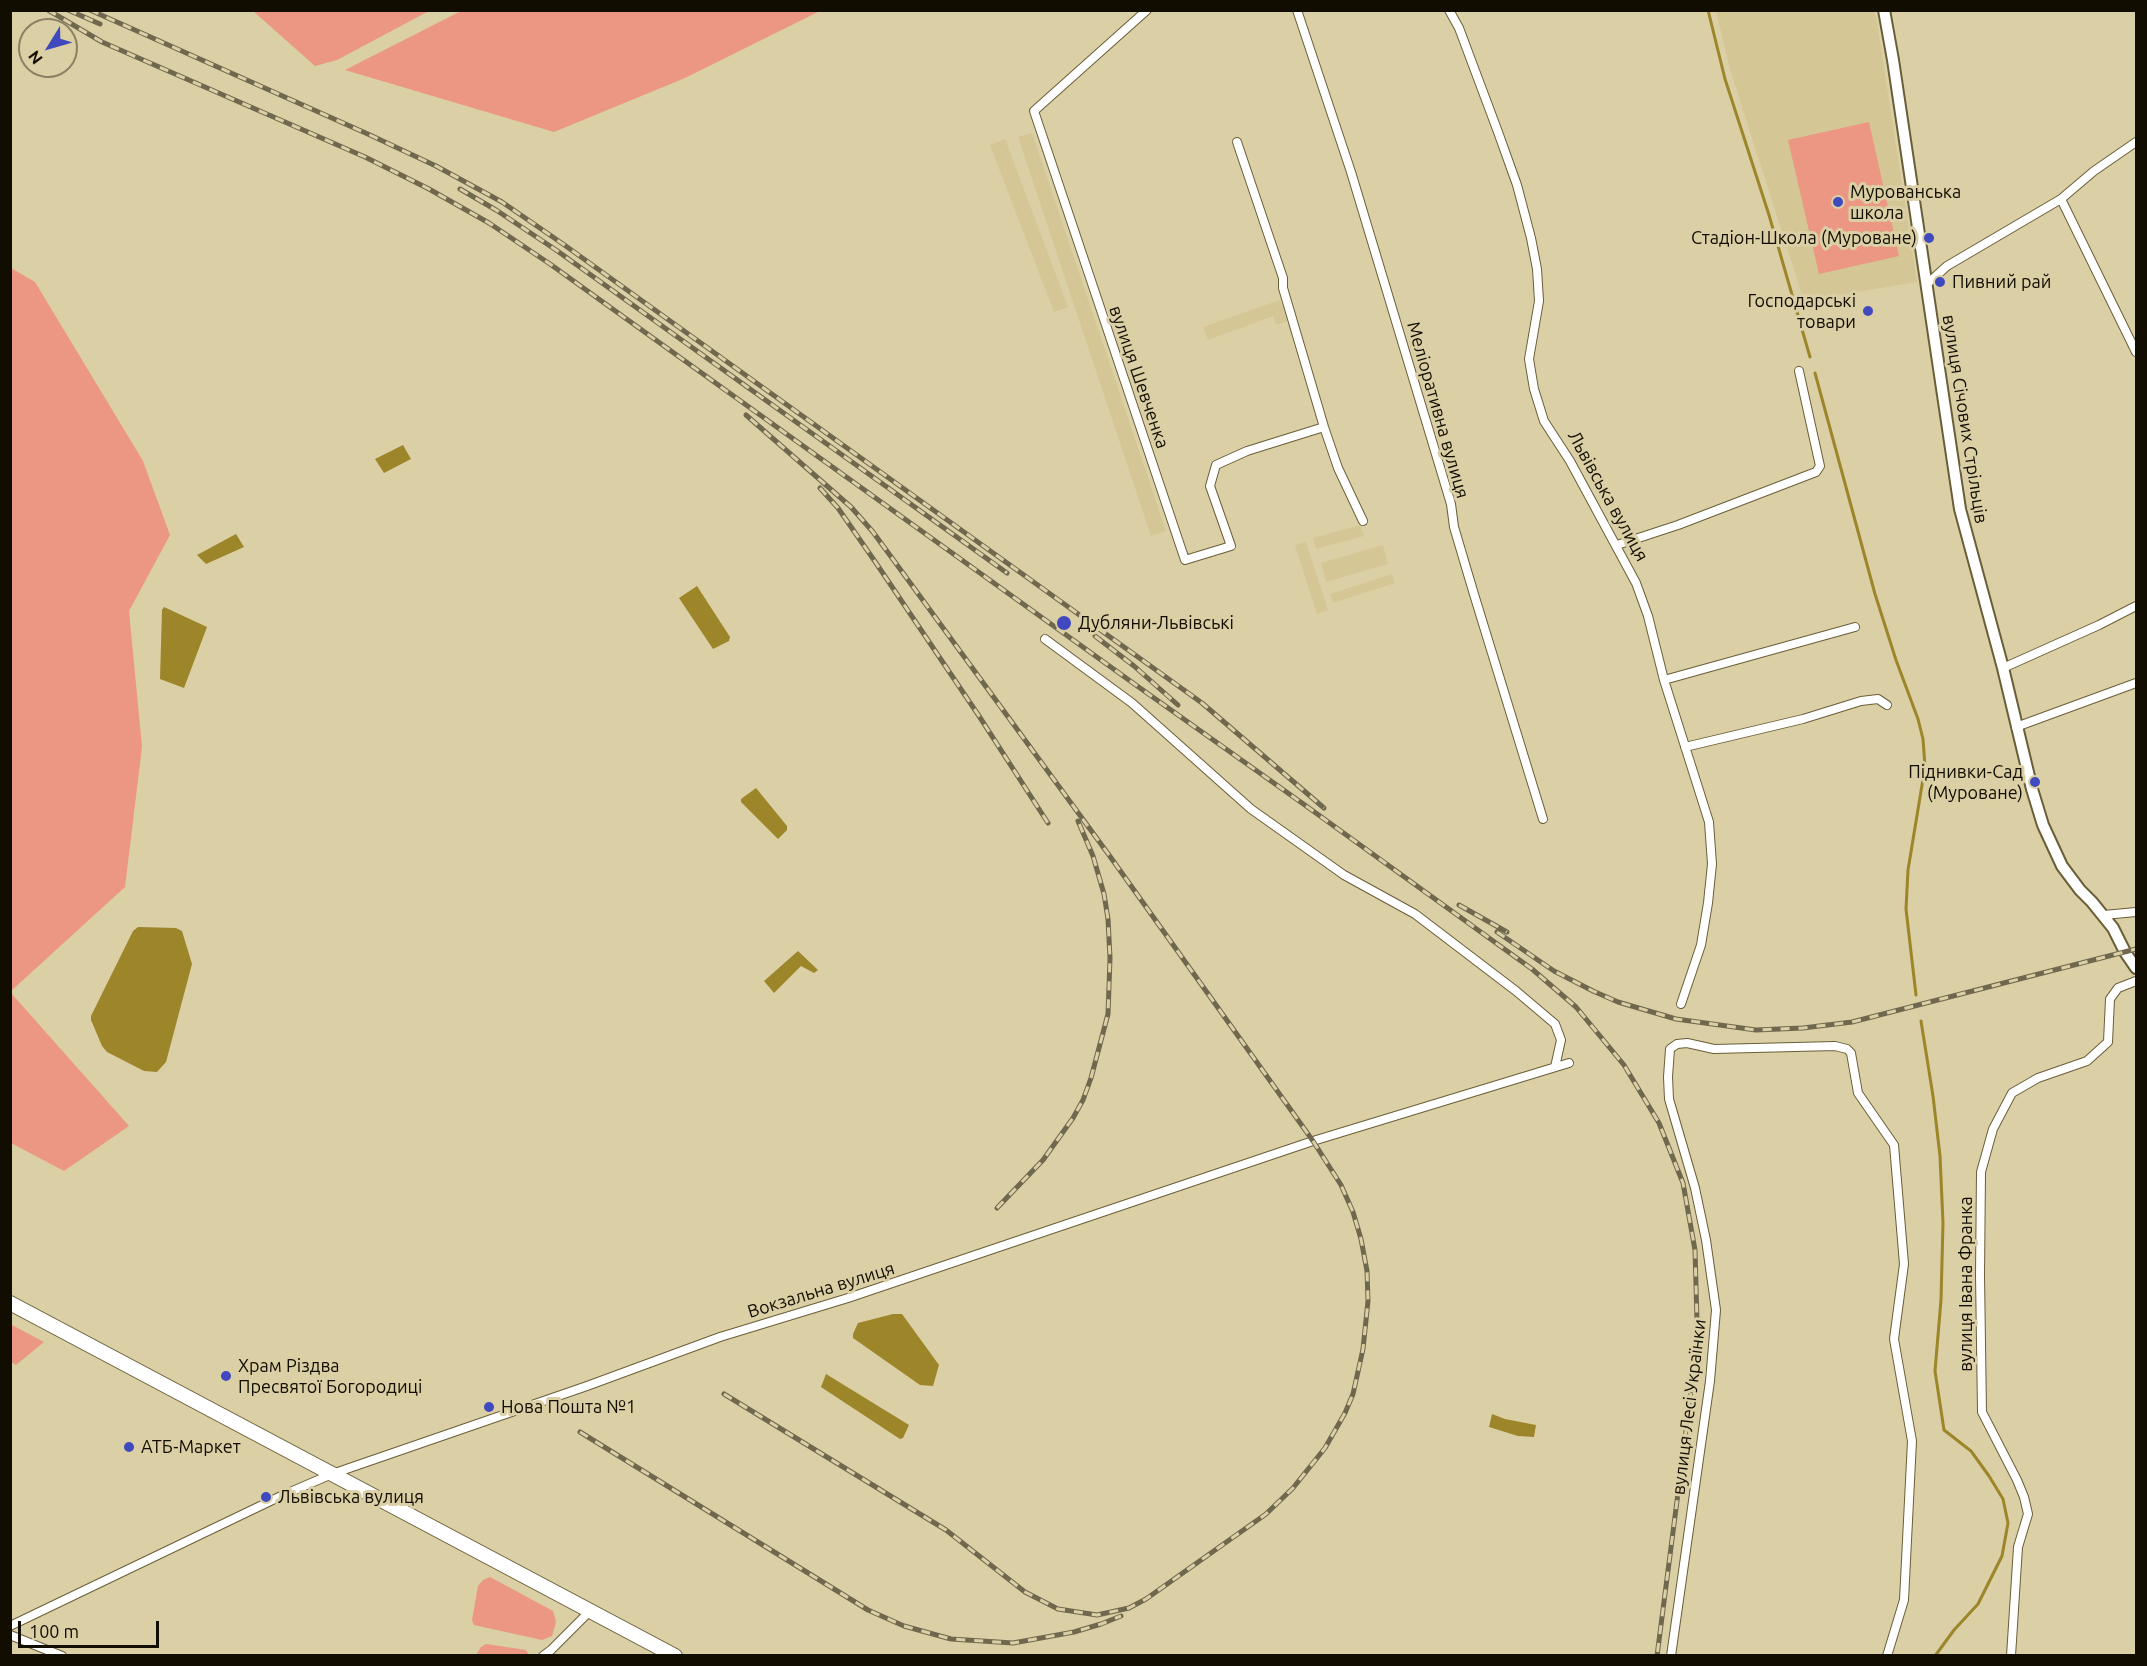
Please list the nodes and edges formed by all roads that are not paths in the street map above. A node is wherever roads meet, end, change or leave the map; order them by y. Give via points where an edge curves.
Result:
1 (1147, 10) edge
2 (1297, 10) edge
3 (1449, 10) edge
4 (1884, 10) edge
5 (1237, 142) dead end
6 (2136, 142) edge
7 (2061, 199) junction
8 (1927, 284) junction
9 (2136, 352) edge
10 (1799, 371) dead end
11 (1324, 428) junction
12 (1363, 521) dead end
13 (1617, 545) junction
14 (2136, 606) edge
15 (1855, 627) dead end
16 (1045, 639) dead end
17 (2003, 668) junction
18 (1664, 680) junction
19 (2136, 683) edge
20 (1887, 705) dead end
21 (2016, 727) junction
22 (1685, 747) junction
23 (1543, 819) dead end
24 (2136, 912) edge
25 (2104, 915) junction
26 (2136, 968) edge
27 (2136, 981) edge
28 (1681, 1004) dead end
29 (1569, 1063) dead end
30 (1555, 1067) junction
31 (10, 1303) edge
32 (332, 1474) junction
33 (590, 1611) junction
34 (10, 1626) edge
35 (10, 1635) edge
36 (62, 1656) edge
37 (543, 1656) edge
38 (675, 1656) edge
39 (1671, 1656) edge
40 (1887, 1656) edge
41 (2011, 1656) edge

1 - 11 street, вулиця Шевченка via 1034,111 1185,560 1231,546 1210,486 1216,465 1247,451
2 - 23 street, Меліоративна вулиця via 1351,172
3 - 13 street, Львівська вулиця via 1460,28 1498,132 1531,238 1539,301 1529,359 1536,396 1544,421
4 - 8 street, вулиця Січових Стрільців
5 - 11 street via 1283,278
6 - 7 street
7 - 8 street via 1947,266
7 - 9 street
8 - 17 street, вулиця Січових Стрільців via 1960,509
10 - 13 street via 1820,466 1816,472
11 - 12 street
13 - 18 street, Львівська вулиця via 1640,594
14 - 17 street
15 - 18 street
16 - 30 street via 1132,703 1251,809 1344,875 1415,914 1516,991 1555,1024 1561,1040
17 - 21 street, вулиця Січових Стрільців
18 - 22 street, Львівська вулиця
19 - 21 street
20 - 22 street via 1878,699 1861,700 1803,719
21 - 25 street, вулиця Січових Стрільців via 2034,797 2055,854 2070,879
22 - 28 street, Львівська вулиця via 1709,822 1712,864 1701,945
24 - 25 street
25 - 26 street, вулиця Січових Стрільців
27 - 41 street, вулиця Івана Франка via 2118,988 2110,999 2108,1042 2087,1061 2038,1078 2012,1094 1993,1129 1981,1172 1982,1412 2017,1479 2028,1514 2018,1547
29 - 30 street
30 - 32 street, Вокзальна вулиця via 1320,1139 882,1287 720,1337
31 - 32 highway
32 - 33 highway
32 - 34 street, Вокзальна вулиця
33 - 37 street
33 - 38 highway
35 - 36 street
39 - 40 street, вулиця Лесі Українки via 1710,1381 1716,1310 1695,1188 1669,1100 1670,1049 1687,1043 1714,1049 1847,1049 1858,1093 1894,1144 1904,1264 1894,1339 1912,1452 1904,1600

